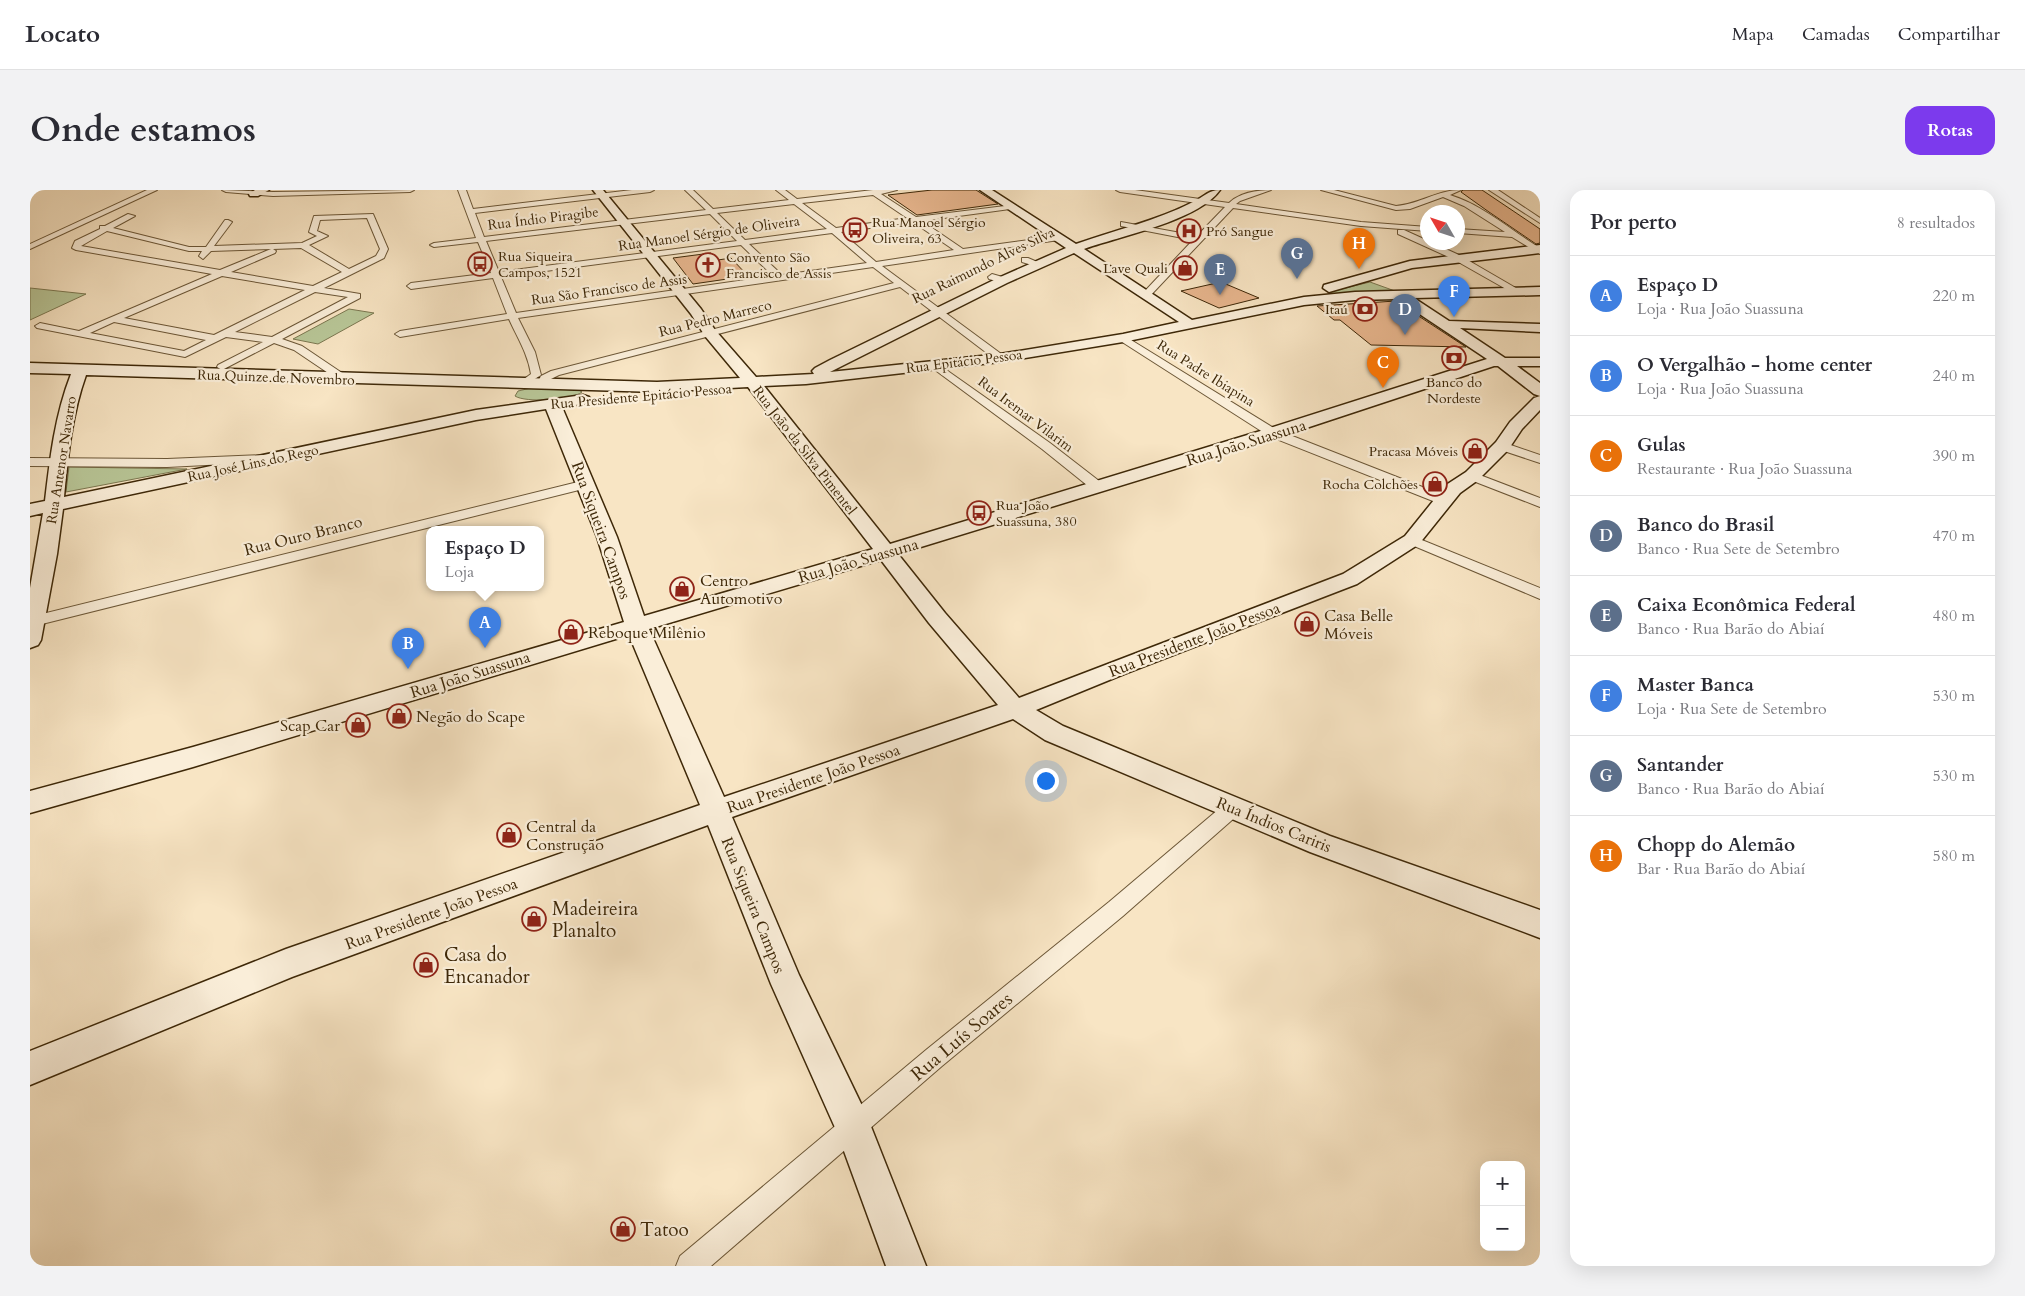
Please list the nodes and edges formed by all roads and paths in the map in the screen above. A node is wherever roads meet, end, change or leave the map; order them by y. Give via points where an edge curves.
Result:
1 (153, 190) edge
2 (230, 190) edge
3 (410, 190) edge
4 (462, 190) edge
5 (650, 190) edge
6 (689, 190) edge
7 (780, 190) edge
8 (894, 190) edge
9 (985, 190) edge
10 (1120, 190) edge
11 (1215, 190) edge
12 (1267, 190) edge
13 (1324, 190) edge
14 (1457, 190) edge
15 (1493, 190) edge
16 (357, 191) edge
17 (259, 192) edge
18 (874, 192) junction
19 (1429, 192) dead end
20 (600, 193) edge
21 (1443, 195) junction
22 (1201, 198) edge
23 (796, 202) junction
24 (1231, 206) junction
25 (1010, 207) junction
26 (472, 211) junction
27 (713, 212) junction
28 (131, 216) dead end
29 (915, 219) junction
30 (1540, 221) edge
31 (228, 222) dead end
32 (623, 222) junction
33 (1124, 224) junction
34 (90, 227) dead end
35 (1139, 227) junction
36 (1391, 227) junction
37 (108, 228) junction
38 (1420, 229) edge
39 (834, 230) junction
40 (1465, 232) edge
41 (40, 233) dead end
42 (60, 234) junction
43 (1512, 235) junction
44 (1198, 239) junction
45 (481, 240) junction
46 (742, 242) junction
47 (1066, 242) junction
48 (302, 245) junction
49 (434, 245) dead end
50 (285, 246) junction
51 (30, 247) edge
52 (208, 250) junction
53 (1539, 250) edge
54 (962, 252) junction
55 (649, 255) junction
56 (1456, 257) junction
57 (874, 264) junction
58 (194, 269) junction
59 (347, 272) junction
60 (220, 273) junction
61 (495, 275) junction
62 (779, 277) junction
63 (1366, 277) junction
64 (902, 284) junction
65 (411, 286) dead end
66 (311, 290) junction
67 (1317, 291) junction
68 (1516, 291) junction
69 (1540, 291) edge
70 (680, 293) junction
71 (1147, 294) junction
72 (1405, 295) junction
73 (1330, 298) junction
74 (937, 309) junction
75 (512, 316) junction
76 (112, 320) junction
77 (1184, 324) junction
78 (1454, 324) junction
79 (40, 326) dead end
80 (1540, 328) edge
81 (710, 333) junction
82 (79, 334) junction
83 (226, 334) junction
84 (400, 334) dead end
85 (213, 338) junction
86 (1123, 338) junction
87 (274, 340) junction
88 (1000, 358) junction
89 (1483, 358) junction
90 (840, 361) junction
91 (1540, 362) edge
92 (1505, 364) junction
93 (935, 365) junction
94 (222, 367) dead end
95 (30, 368) edge
96 (1540, 368) edge
97 (80, 370) junction
98 (856, 373) junction
99 (344, 379) junction
100 (806, 379) junction
101 (778, 380) junction
102 (754, 384) junction
103 (522, 385) junction
104 (540, 385) junction
105 (585, 387) junction
106 (1540, 391) edge
107 (508, 396) junction
108 (1540, 401) edge
109 (557, 403) junction
110 (476, 414) junction
111 (1273, 433) junction
112 (1502, 446) junction
113 (277, 458) junction
114 (1540, 460) edge
115 (30, 462) edge
116 (58, 463) junction
117 (1472, 476) junction
118 (586, 484) junction
119 (1098, 487) junction
120 (1443, 500) junction
121 (1540, 503) edge
122 (53, 505) junction
123 (30, 510) edge
124 (1412, 540) junction
125 (885, 552) junction
126 (1540, 594) edge
127 (32, 621) edge
128 (636, 625) junction
129 (30, 640) edge
130 (1015, 709) junction
131 (30, 802) edge
132 (1233, 808) junction
133 (716, 811) junction
134 (1540, 924) edge
135 (30, 1068) edge
136 (853, 1127) junction
137 (690, 1266) edge
138 (906, 1266) edge

1 - 42 street
2 - 17 street
3 - 16 street
4 - 26 street
5 - 20 street
6 - 27 street
7 - 23 street
8 - 18 street, Rua Índio Piragibe
9 - 25 main road
10 - 22 street
11 - 22 main road, Rua Raimundo Alves Silva via 1214,194
12 - 24 street via 1242,196
13 - 21 street via 1396,208
14 - 21 street
15 - 30 street
16 - 17 street
18 - 23 street, Rua Índio Piragibe
18 - 29 street
19 - 21 street
20 - 26 street
20 - 32 main road, Rua João da Silva Pimentel
21 - 43 street via 1471,205
22 - 24 street
22 - 33 main road, Rua Raimundo Alves Silva
22 - 35 main road, Rua Raimundo Alves Silva
23 - 27 street, Rua Índio Piragibe
23 - 39 street
24 - 36 street
24 - 44 street
25 - 29 street, Rua Manoel Sérgio de Oliveira
25 - 47 main road
26 - 45 street
27 - 32 street, Rua Índio Piragibe
27 - 46 street
28 - 37 street
29 - 39 street, Rua Manoel Sérgio de Oliveira
29 - 54 street
31 - 52 street
32 - 45 street, Rua Índio Piragibe
32 - 55 main road, Rua João da Silva Pimentel
33 - 35 street
33 - 47 main road, Rua Raimundo Alves Silva
34 - 37 street
35 - 44 street
35 - 47 main road, Rua Raimundo Alves Silva
36 - 38 street
36 - 56 street
37 - 52 street
37 - 58 street via 78,243 76,248
39 - 46 street, Rua Manoel Sérgio de Oliveira
39 - 57 street
40 - 43 street
41 - 42 street
42 - 51 street
43 - 53 street
44 - 71 street
45 - 49 street, Rua Índio Piragibe
45 - 61 street
46 - 55 street, Rua Manoel Sérgio de Oliveira
46 - 62 street
47 - 54 street, Rua São Francisco de Assis
47 - 71 main road
47 - 74 main road, Rua Raimundo Alves Silva
48 - 50 street
48 - 59 street
48 - 59 street via 324,236 313,232 317,218 370,216 384,249 380,258
50 - 52 street
50 - 60 street
52 - 58 street
53 - 56 main road
54 - 57 street, Rua São Francisco de Assis
55 - 61 street, Rua Manoel Sérgio de Oliveira
55 - 70 main road, Rua João da Silva Pimentel
56 - 63 main road
56 - 68 street
57 - 62 street, Rua São Francisco de Assis
57 - 64 street
58 - 60 street
59 - 66 street
60 - 66 street
60 - 76 street
61 - 65 street, Rua Manoel Sérgio de Oliveira
61 - 75 street
62 - 70 street, Rua São Francisco de Assis
63 - 67 main road
63 - 72 main road
64 - 74 street
64 - 81 street, Rua Pedro Marreco
66 - 83 street
66 - 87 street via 357,296
67 - 73 main road
67 - 77 main road
68 - 69 main road
68 - 72 main road
70 - 75 street, Rua São Francisco de Assis
70 - 81 main road, Rua João da Silva Pimentel
71 - 77 main road
72 - 73 main road
72 - 78 main road
72 - 89 main road
73 - 77 main road via 1304,300
74 - 88 street
74 - 90 main road, Rua Raimundo Alves Silva
74 - 101 main road, Rua Raimundo Alves Silva
75 - 84 street, Rua São Francisco de Assis
75 - 103 street via 536,370 536,375
76 - 82 street
76 - 85 street
77 - 86 main road, Rua Epitácio Pessoa
78 - 80 main road
78 - 89 main road via 1478,343
79 - 82 street
81 - 102 main road, Rua João da Silva Pimentel
81 - 104 street, Rua Pedro Marreco via 555,373
82 - 85 street via 185,354
83 - 85 street
83 - 87 street
86 - 88 main road, Rua Epitácio Pessoa
86 - 111 street, Rua Padre Ibiapina
87 - 94 street
87 - 99 street via 298,348
88 - 93 main road, Rua Epitácio Pessoa
89 - 92 main road, Rua João Suassuna
89 - 111 main road, Rua João Suassuna
90 - 98 main road via 841,366
90 - 100 main road, Rua Raimundo Alves Silva
91 - 92 main road
92 - 96 main road
92 - 106 main road
93 - 98 main road, Rua Epitácio Pessoa
93 - 119 street, Rua Iremar Vilarim
95 - 97 main road, Rua Quinze de Novembro
97 - 99 main road, Rua Quinze de Novembro
97 - 116 main road, Rua Antenor Navarro via 68,402
98 - 100 main road, Rua Epitácio Pessoa
99 - 103 main road, Rua Quinze de Novembro
100 - 101 main road, Rua Epitácio Pessoa
100 - 102 main road, Rua Presidente Epitácio Pessoa
101 - 102 main road, Rua Epitácio Pessoa
102 - 105 main road, Rua Presidente Epitácio Pessoa
102 - 109 main road, Rua Presidente Epitácio Pessoa
102 - 125 main road, Rua João da Silva Pimentel
103 - 104 main road, Rua Presidente Epitácio Pessoa
103 - 107 main road
104 - 105 main road, Rua Presidente Epitácio Pessoa
105 - 109 main road via 584,396
107 - 109 main road via 519,402
107 - 110 main road via 490,409
108 - 112 main road, Rua Presidente João Pessoa
109 - 110 main road, Rua Presidente Epitácio Pessoa
109 - 118 main road, Rua Siqueira Campos
110 - 113 main road, Rua José Lins do Rego
111 - 119 main road, Rua João Suassuna
111 - 120 street, Rua Padre Ibiapina
112 - 114 street
112 - 117 main road, Rua Presidente João Pessoa
113 - 116 street
113 - 122 main road, Rua José Lins do Rego
115 - 116 street
116 - 122 main road, Rua Antenor Navarro
117 - 120 main road, Rua Presidente João Pessoa
117 - 121 street
118 - 127 street, Rua Ouro Branco
118 - 128 main road, Rua Siqueira Campos
119 - 125 main road, Rua João Suassuna
120 - 124 main road, Rua Presidente João Pessoa
122 - 123 main road, Rua José Lins do Rego
122 - 127 main road, Rua Antenor Navarro via 49,542
124 - 126 street
124 - 130 main road, Rua Presidente João Pessoa via 1350,579
125 - 128 main road, Rua João Suassuna
125 - 130 main road, Rua João da Silva Pimentel
127 - 129 main road, Rua Antenor Navarro
128 - 131 main road, Rua João Suassuna via 193,757
128 - 133 main road, Rua Siqueira Campos
130 - 132 main road, Rua Índios Cariris via 1054,734
130 - 133 main road, Rua Presidente João Pessoa
132 - 134 main road, Rua Índios Cariris via 1320,844
132 - 136 street, Rua Luís Soares
133 - 135 main road, Rua Presidente João Pessoa via 286,964
133 - 136 main road, Rua Siqueira Campos via 787,984
136 - 137 street, Rua Luís Soares
136 - 138 main road, Rua Siqueira Campos

